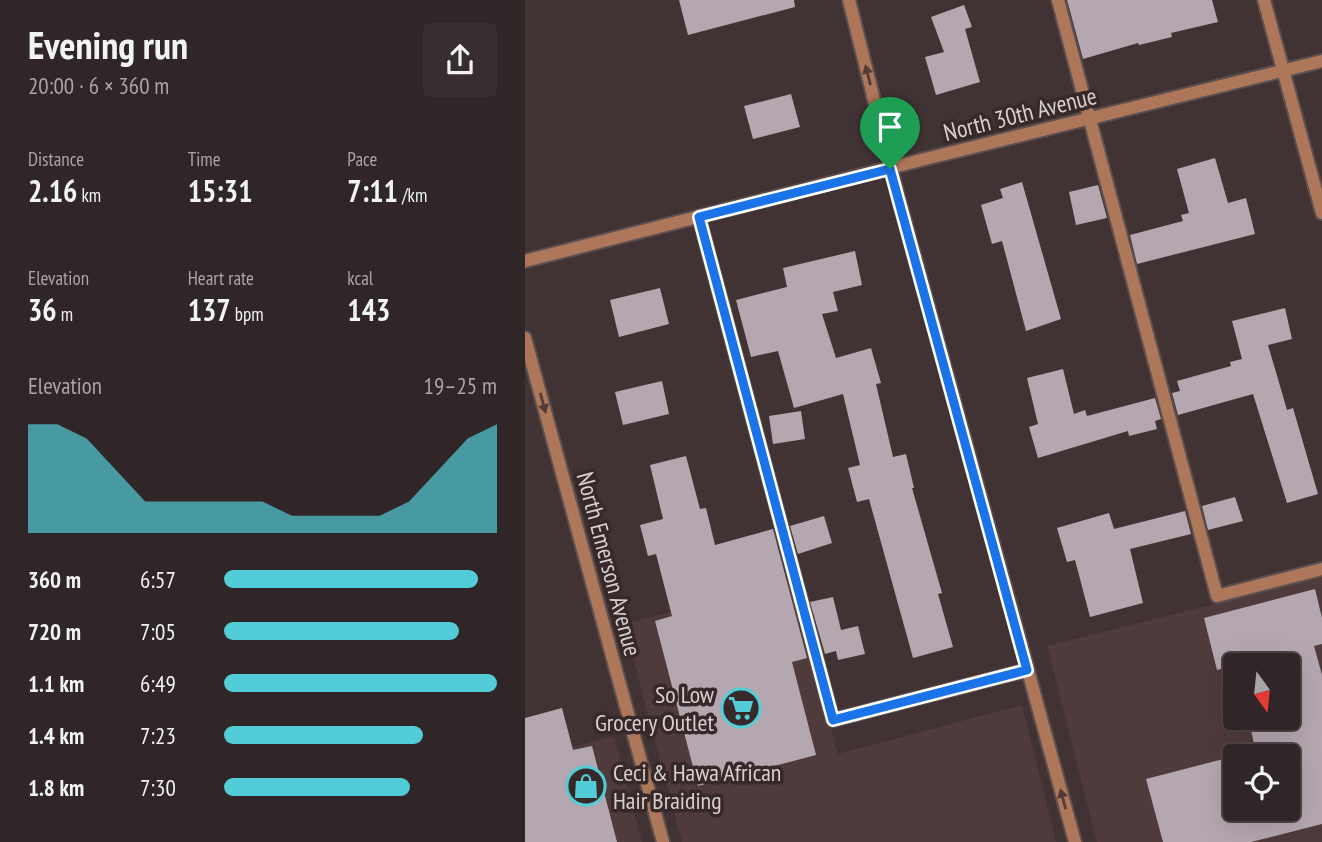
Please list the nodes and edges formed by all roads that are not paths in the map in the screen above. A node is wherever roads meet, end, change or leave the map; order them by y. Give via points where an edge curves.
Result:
1 (849, 0) edge
2 (1058, 0) edge
3 (1264, 0) edge
4 (1322, 61) edge
5 (1283, 71) junction
6 (1090, 119) junction
7 (890, 169) junction
8 (1322, 213) edge
9 (699, 217) junction
10 (525, 261) edge
11 (525, 338) edge
12 (1322, 569) edge
13 (1027, 670) junction
14 (663, 842) edge
15 (1075, 842) edge

7 -> 1 street
2 - 6 street
3 - 5 street
4 - 5 street, North 30th Avenue
5 - 6 street, North 30th Avenue
5 - 8 street
6 - 7 street, North 30th Avenue
6 - 12 street via 1217,596
7 - 9 street, North 30th Avenue
7 - 13 street
9 - 10 street, North 30th Avenue
9 - 13 street via 833,720
11 -> 14 street, North Emerson Avenue
15 -> 13 street

